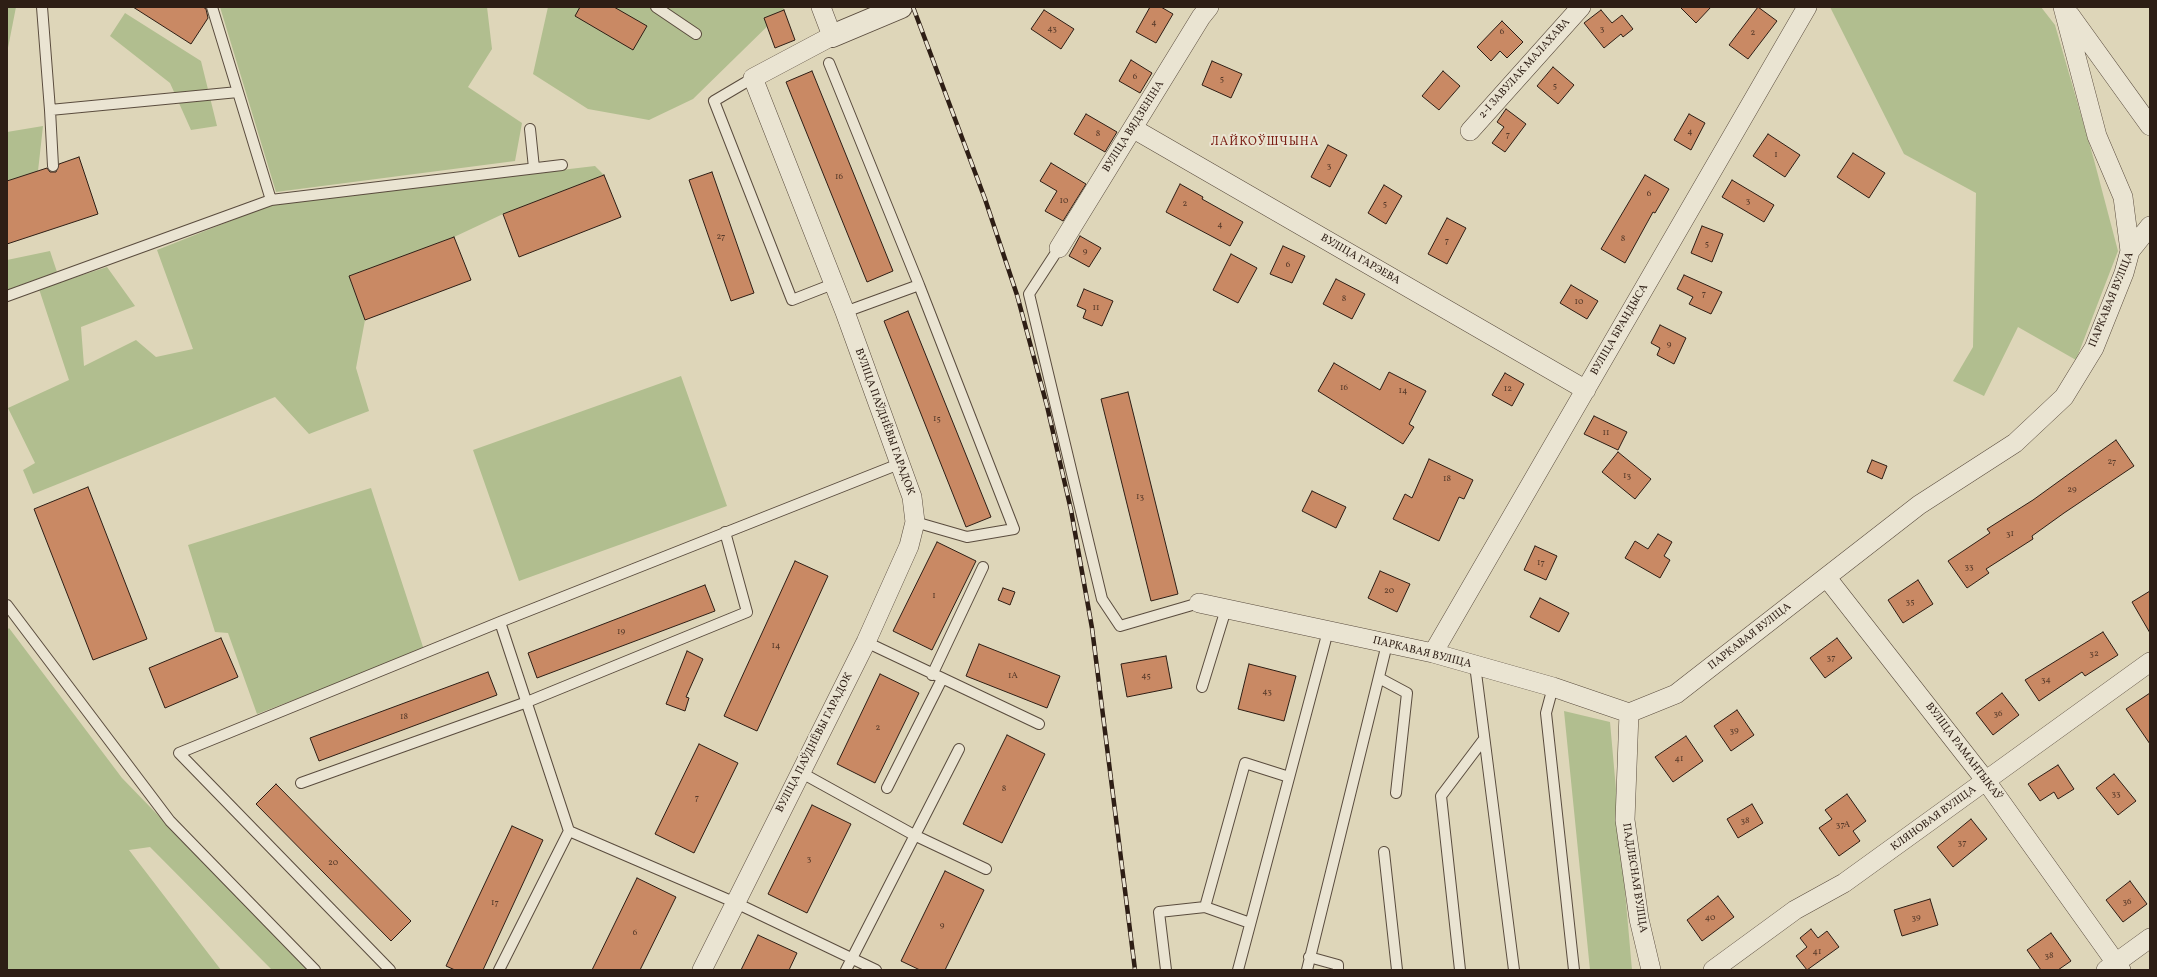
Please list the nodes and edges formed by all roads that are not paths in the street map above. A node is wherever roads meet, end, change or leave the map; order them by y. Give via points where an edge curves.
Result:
1 (42, 7) edge
2 (212, 7) edge
3 (656, 7) edge
4 (821, 7) edge
5 (1209, 7) edge
6 (1581, 7) edge
7 (1807, 7) edge
8 (2064, 7) edge
9 (897, 8) edge
10 (696, 34) dead end
11 (832, 36) junction
12 (829, 63) dead end
13 (753, 78) junction
14 (238, 92) junction
15 (50, 110) junction
16 (2150, 126) edge
17 (530, 129) dead end
18 (1134, 129) junction
19 (1470, 131) dead end
20 (562, 164) dead end
21 (53, 166) dead end
22 (534, 168) junction
23 (271, 200) junction
24 (2150, 226) edge
25 (1059, 248) joint
26 (2130, 251) junction
27 (833, 284) junction
28 (919, 286) junction
29 (7, 296) edge
30 (845, 312) junction
31 (1586, 390) junction
32 (899, 464) junction
33 (915, 522) junction
34 (725, 532) junction
35 (983, 567) dead end
36 (1827, 578) junction
37 (1199, 603) joint
38 (1226, 609) junction
39 (8, 610) edge
40 (500, 622) junction
41 (1328, 631) junction
42 (866, 642) junction
43 (1387, 644) junction
44 (1433, 653) junction
45 (2150, 662) edge
46 (1475, 665) junction
47 (932, 675) junction
48 (1378, 678) junction
49 (942, 679) junction
50 (1202, 687) dead end
51 (1553, 687) junction
52 (527, 702) junction
53 (1629, 713) junction
54 (1039, 724) dead end
55 (1484, 739) junction
56 (959, 749) dead end
57 (800, 772) junction
58 (1289, 777) junction
59 (1986, 781) junction
60 (301, 783) dead end
61 (887, 788) dead end
62 (1396, 793) dead end
63 (569, 832) junction
64 (914, 835) junction
65 (1384, 852) dead end
66 (986, 869) dead end
67 (736, 903) junction
68 (1205, 907) junction
69 (1250, 923) junction
70 (2150, 938) edge
71 (1309, 957) junction
72 (852, 959) junction
73 (2114, 968) edge
74 (315, 970) edge
75 (390, 970) edge
76 (499, 970) edge
77 (702, 970) edge
78 (846, 970) edge
79 (876, 970) edge
80 (1166, 970) edge
81 (1238, 970) edge
82 (1307, 970) edge
83 (1338, 970) edge
84 (1397, 970) edge
85 (1460, 970) edge
86 (1514, 970) edge
87 (1574, 970) edge
88 (1651, 970) edge
89 (1713, 970) edge

1 - 15 lane
2 - 14 lane
3 - 10 lane
4 - 11 street
5 - 18 street, ВУЛІЦА ВЯДЗЕНІНА
6 - 19 street, 2-І ЗАВУЛАК МАЛАХАВА
7 - 31 street, ВУЛІЦА БРАНДЫСА
8 - 16 street
8 - 26 street via 2097,136 2123,197
9 - 11 street
11 - 13 street
12 - 28 lane
13 - 27 street, ВУЛІЦА ПАЎДНЁВЫ ГАРАДОК
13 - 27 lane via 714,102 792,300
14 - 15 lane
14 - 23 lane
15 - 21 lane
17 - 22 lane
18 - 25 street, ВУЛІЦА ВЯДЗЕНІНА
18 - 31 street, ВУЛІЦА ГАРЭЕВА
20 - 22 lane
22 - 23 lane
23 - 29 lane
24 - 26 street, ПАРКАВАЯ ВУЛІЦА
25 - 37 lane via 1029,294 1102,599 1120,626
26 - 36 street, ПАРКАВАЯ ВУЛІЦА via 2124,273 2094,348 2064,397 2015,443 1919,505
27 - 30 street, ВУЛІЦА ПАЎДНЁВЫ ГАРАДОК
28 - 30 lane
28 - 33 lane via 1014,529 967,537
30 - 32 street, ВУЛІЦА ПАЎДНЁВЫ ГАРАДОК
31 - 44 street, ВУЛІЦА БРАНДЫСА
32 - 33 street, ВУЛІЦА ПАЎДНЁВЫ ГАРАДОК via 912,497
32 - 34 lane
33 - 42 street, ВУЛІЦА ПАЎДНЁВЫ ГАРАДОК via 909,546
34 - 40 lane
34 - 52 lane via 747,612
35 - 47 lane
36 - 53 street, ПАРКАВАЯ ВУЛІЦА via 1676,694
36 - 59 street, ВУЛІЦА РАМАНТЫКАЎ
37 - 38 street, ПАРКАВАЯ ВУЛІЦА
38 - 41 street, ПАРКАВАЯ ВУЛІЦА
38 - 50 lane
39 - 74 lane via 170,821
40 - 52 lane
40 - 75 lane via 179,753
41 - 43 street, ПАРКАВАЯ ВУЛІЦА
41 - 58 lane
42 - 47 lane
42 - 57 street, ВУЛІЦА ПАЎДНЁВЫ ГАРАДОК
43 - 44 street, ПАРКАВАЯ ВУЛІЦА
43 - 48 lane
44 - 46 street, ПАРКАВАЯ ВУЛІЦА
45 - 59 street, КЛЯНОВАЯ ВУЛІЦА
46 - 51 street, ПАРКАВАЯ ВУЛІЦА
46 - 55 lane
47 - 49 lane
48 - 62 lane via 1407,693
48 - 71 lane
49 - 54 lane
49 - 61 lane
51 - 53 street, ПАРКАВАЯ ВУЛІЦА
51 - 87 lane via 1546,713
52 - 60 lane
52 - 63 lane
53 - 88 street, ПАДЛЕСНАЯ ВУЛІЦА via 1625,820 1639,919
55 - 85 lane via 1441,796
55 - 86 lane
56 - 64 lane
57 - 64 lane
57 - 67 street, ВУЛІЦА ПАЎДНЁВЫ ГАРАДОК
58 - 68 lane via 1245,763
58 - 69 lane
59 - 73 street, ВУЛІЦА РАМАНТЫКАЎ
59 - 89 street, КЛЯНОВАЯ ВУЛІЦА via 1844,883 1795,910
63 - 67 lane
63 - 76 lane
64 - 66 lane
64 - 72 lane
65 - 84 lane
67 - 72 lane
67 - 77 street, ВУЛІЦА ПАЎДНЁВЫ ГАРАДОК
68 - 69 lane
68 - 80 lane via 1159,912
69 - 81 lane
70 - 73 street
71 - 82 lane
71 - 83 lane via 1338,965
72 - 78 lane
72 - 79 lane

